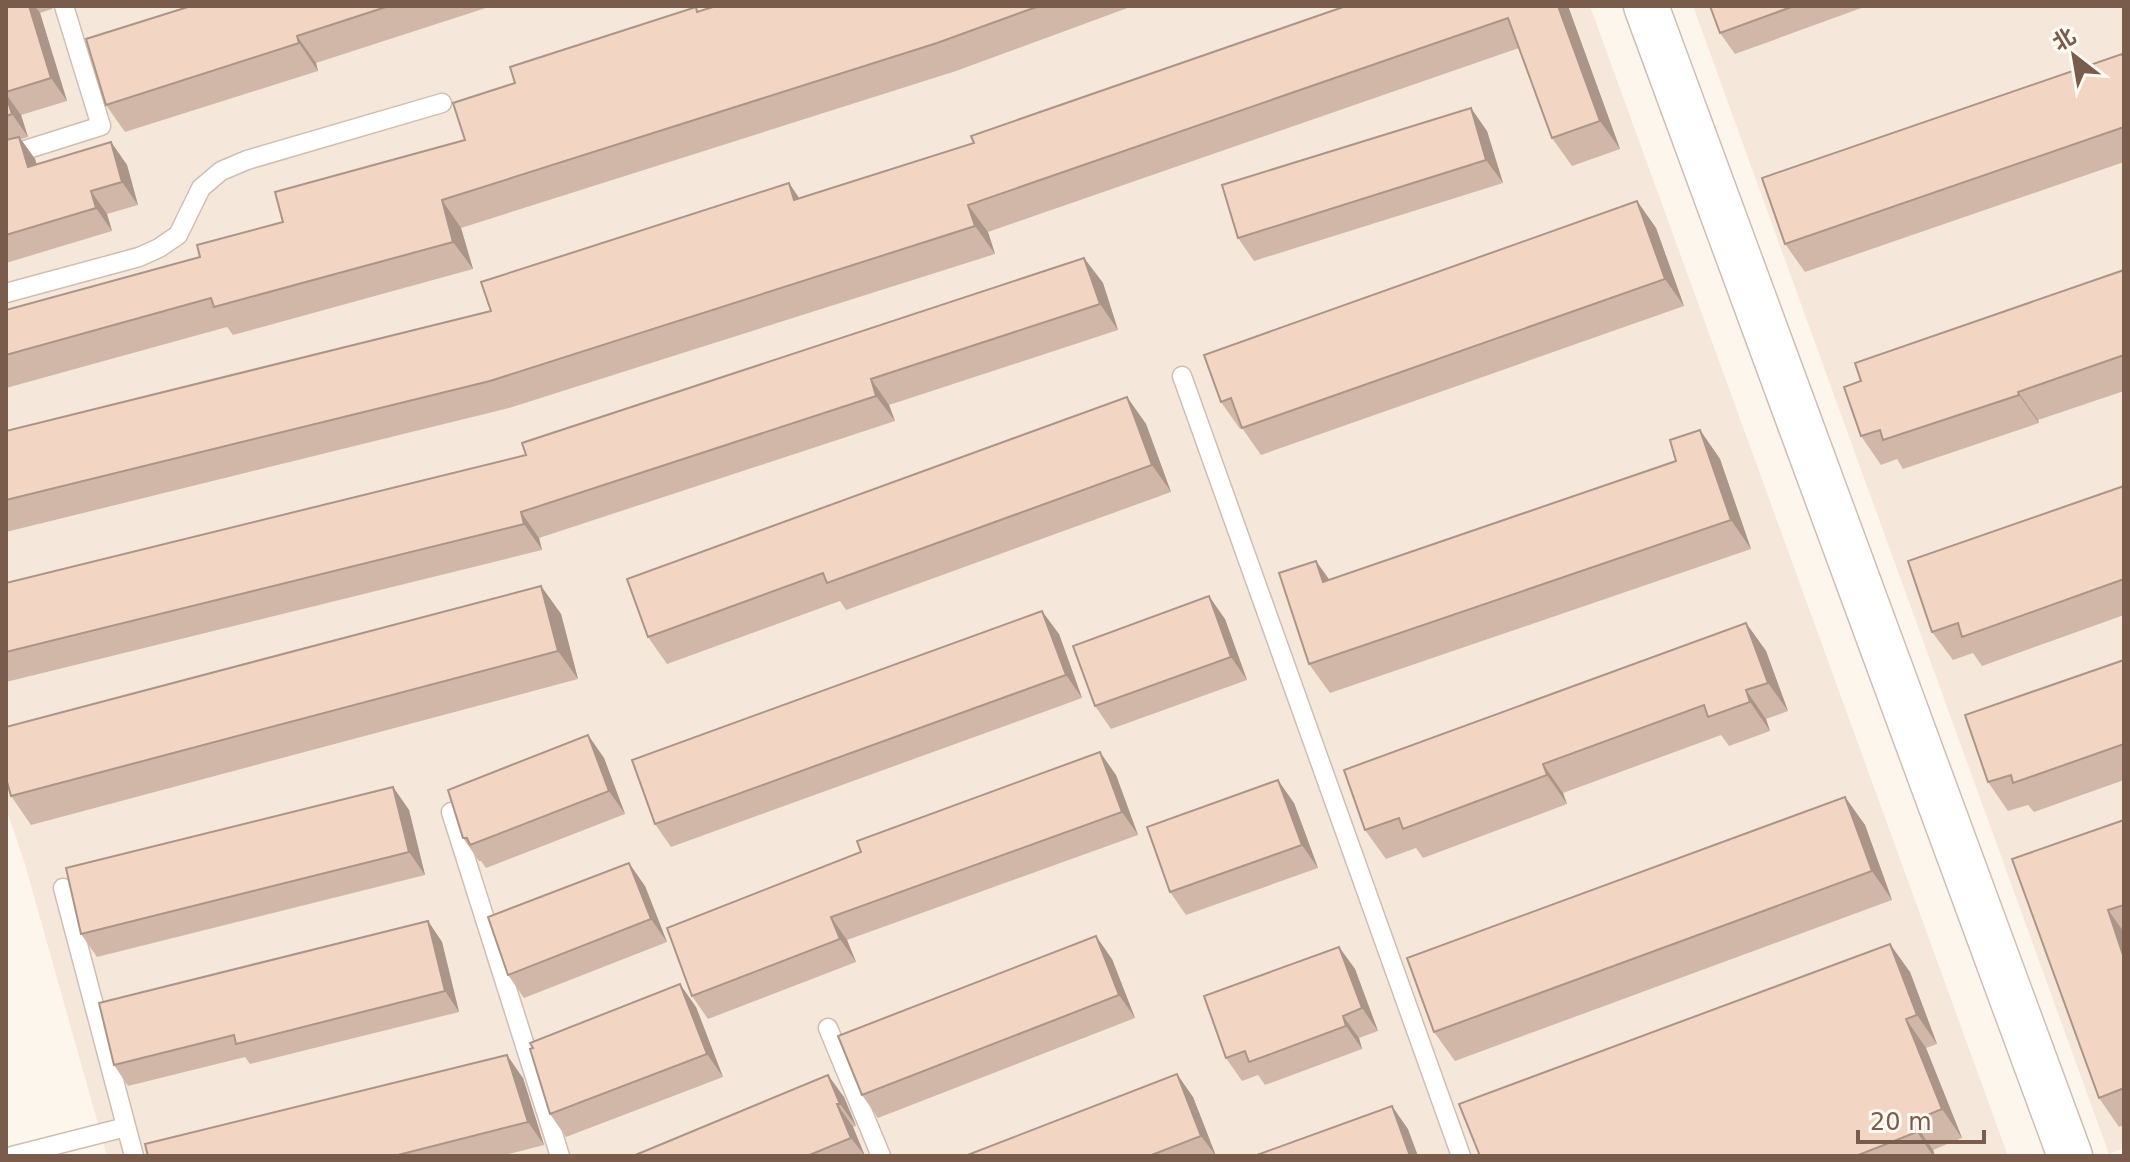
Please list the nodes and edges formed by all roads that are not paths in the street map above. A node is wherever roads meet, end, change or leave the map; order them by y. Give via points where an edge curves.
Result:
1 (64, 6) edge
2 (1646, 6) edge
3 (442, 103) dead end
4 (6, 156) edge
5 (6, 293) edge
6 (1182, 376) dead end
7 (451, 812) edge
8 (63, 888) dead end
9 (828, 1028) dead end
10 (126, 1127) junction
11 (12, 1156) edge
12 (134, 1156) edge
13 (560, 1156) edge
14 (881, 1156) edge
15 (1461, 1156) edge
16 (2070, 1156) edge

1 - 4 lane via 101,126
2 - 16 street
3 - 5 lane via 221,171 201,188 178,235 159,248
6 - 15 lane
7 - 13 lane
8 - 10 lane
9 - 14 lane
10 - 11 lane
10 - 12 lane

